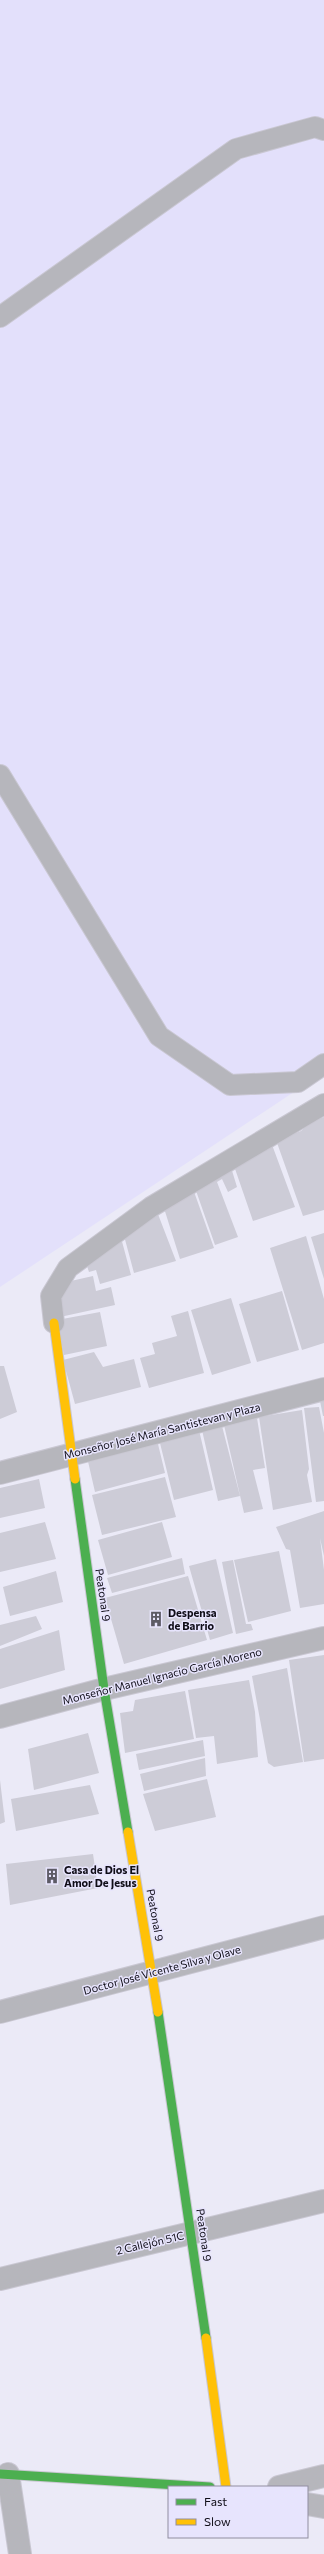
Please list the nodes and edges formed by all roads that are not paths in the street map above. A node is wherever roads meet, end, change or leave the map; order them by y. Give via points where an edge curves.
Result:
1 (324, 130) edge
2 (0, 317) edge
3 (0, 774) edge
4 (324, 1064) edge
5 (324, 1104) edge
6 (54, 1323) joint
7 (324, 1389) edge
8 (73, 1453) junction
9 (0, 1473) edge
10 (324, 1638) edge
11 (104, 1690) junction
12 (0, 1717) edge
13 (324, 1927) edge
14 (152, 1972) junction
15 (0, 2012) edge
16 (324, 2201) edge
17 (192, 2233) junction
18 (0, 2279) edge
19 (4, 2474) edge
20 (324, 2476) edge
21 (194, 2486) edge
22 (226, 2486) edge
23 (283, 2486) edge
24 (308, 2504) edge
25 (324, 2507) edge
26 (20, 2554) edge

1 - 2 lane via 315,127 236,149
3 - 4 lane via 159,1036 230,1085 298,1082
5 - 6 lane via 151,1207 68,1268 51,1296
6 - 8 street, Peatonal 9
7 - 8 street, Monseñor José María Santistevan y Plaza
8 - 9 street, Monseñor José María Santistevan y Plaza
8 - 11 street, Peatonal 9
10 - 11 street, Monseñor Manuel Ignacio García Moreno
11 - 12 street, Monseñor Manuel Ignacio García Moreno
11 - 14 street, Peatonal 9
13 - 14 street, Doctor José Vicente Silva y Olave
14 - 15 street, Doctor José Vicente Silva y Olave
14 - 17 street, Peatonal 9
16 - 17 street, 2 Callejón 51C
17 - 18 street, 2 Callejón 51C
17 - 22 street, Peatonal 9
19 - 21 street
19 - 26 street
20 - 23 street
24 - 25 street

